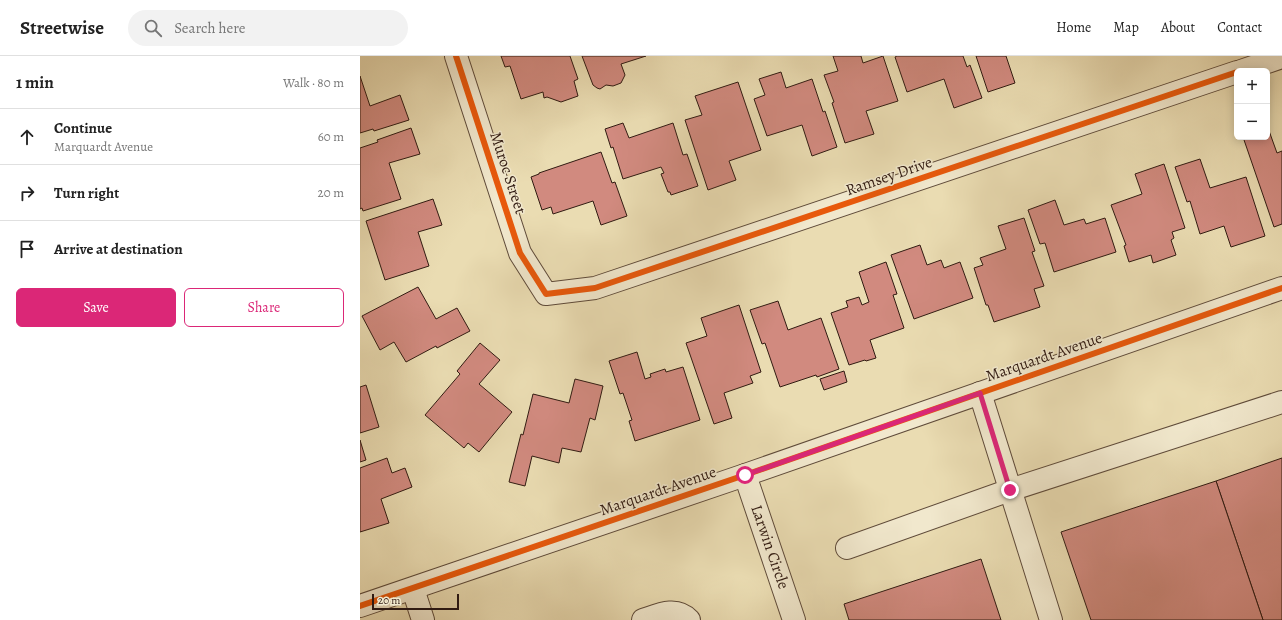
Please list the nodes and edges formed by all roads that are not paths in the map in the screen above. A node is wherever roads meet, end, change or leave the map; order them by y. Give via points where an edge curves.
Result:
1 (456, 56) edge
2 (1282, 57) edge
3 (1250, 68) edge
4 (1234, 73) edge
5 (1282, 288) edge
6 (546, 294) joint
7 (980, 393) junction
8 (1282, 402) edge
9 (745, 475) junction
10 (1010, 490) junction
11 (847, 548) dead end
12 (413, 589) junction
13 (360, 606) edge
14 (423, 620) edge
15 (643, 620) edge
16 (689, 620) edge
17 (794, 620) edge
18 (1051, 620) edge

1 - 6 street, Muroc Street via 520,253
2 - 3 street
4 - 6 street, Ramsey Drive via 595,288
5 - 7 street, Marquardt Avenue
7 - 9 street, Marquardt Avenue
7 - 10 street
8 - 10 street
9 - 12 street, Marquardt Avenue
9 - 17 street, Larwin Circle
10 - 11 street
10 - 18 street
12 - 13 street, Marquardt Avenue
12 - 14 street
15 - 16 street via 676,612

